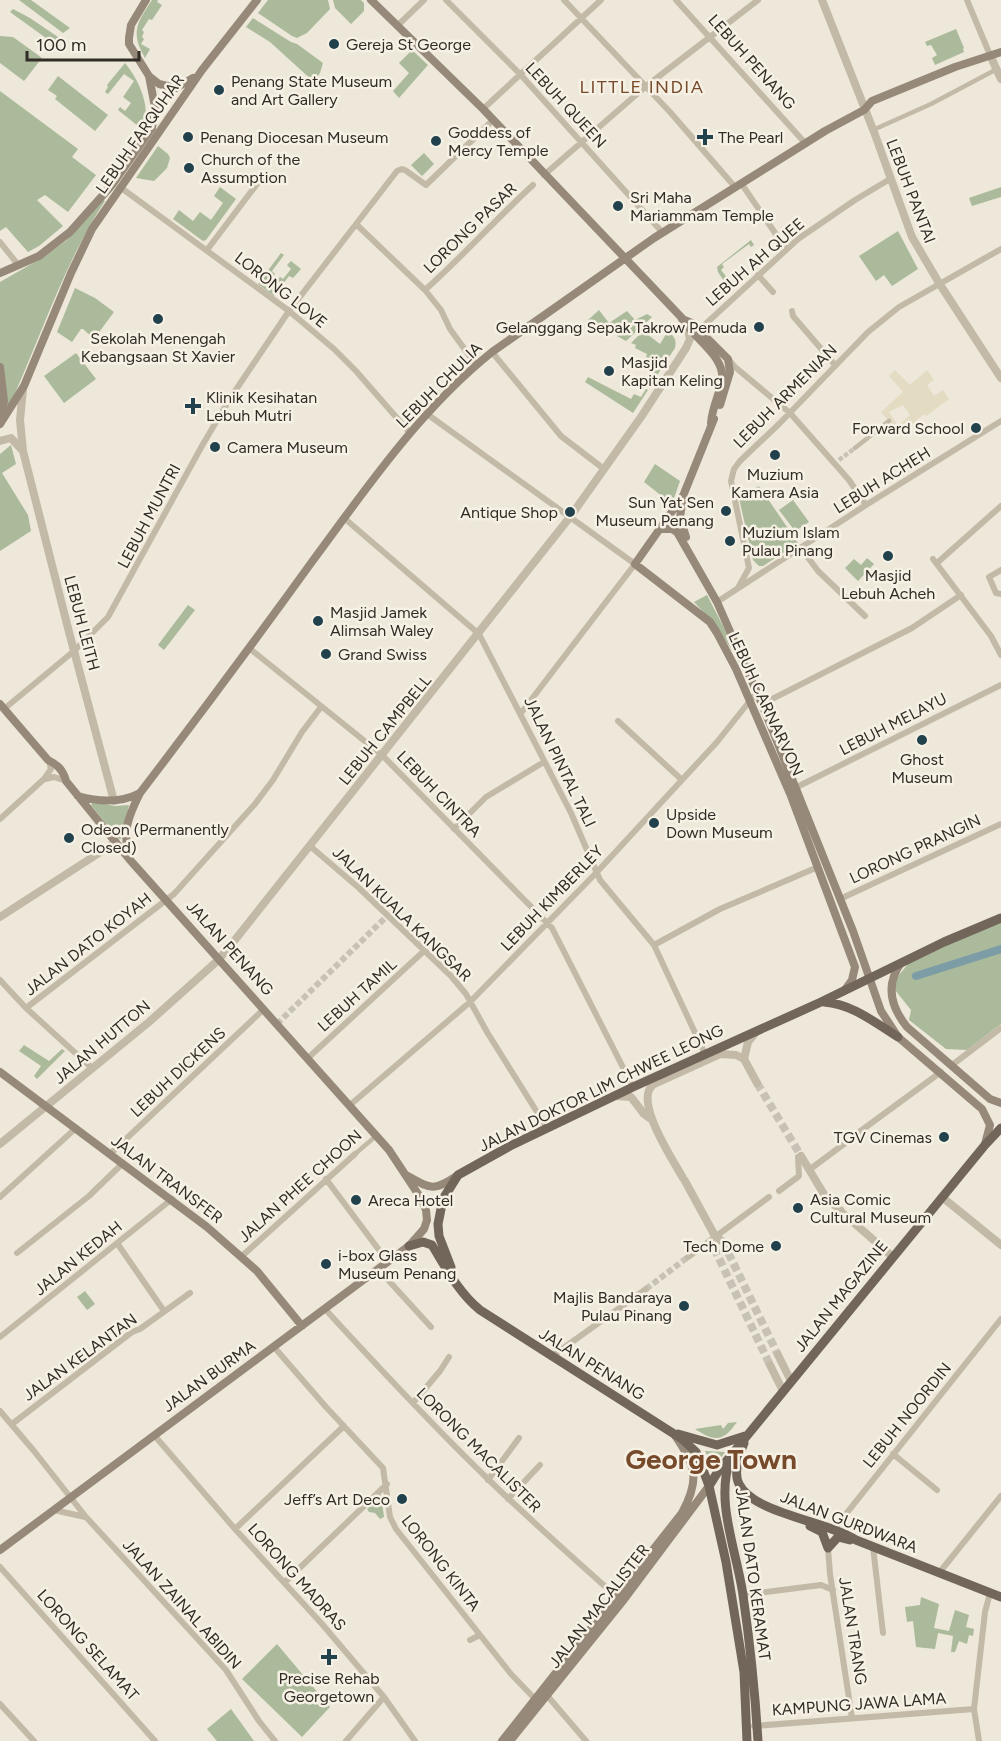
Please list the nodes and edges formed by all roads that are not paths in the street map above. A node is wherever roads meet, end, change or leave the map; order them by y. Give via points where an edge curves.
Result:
1 (146, 0) edge
2 (257, 0) edge
3 (371, 0) edge
4 (424, 0) edge
5 (446, 0) edge
6 (564, 0) edge
7 (601, 0) edge
8 (676, 0) edge
9 (758, 0) edge
10 (822, 0) edge
11 (967, 0) edge
12 (581, 18) junction
13 (398, 25) junction
14 (710, 36) junction
15 (1001, 52) edge
16 (990, 55) junction
17 (997, 69) junction
18 (202, 70) junction
19 (520, 74) junction
20 (149, 76) junction
21 (1001, 79) edge
22 (645, 87) junction
23 (483, 109) junction
24 (864, 110) junction
25 (493, 120) junction
26 (873, 129) junction
27 (582, 141) junction
28 (806, 144) junction
29 (544, 175) junction
30 (890, 179) junction
31 (260, 180) dead end
32 (533, 185) dead end
33 (738, 185) junction
34 (120, 187) junction
35 (356, 224) junction
36 (662, 232) junction
37 (0, 242) edge
38 (786, 249) junction
39 (1001, 249) edge
40 (207, 250) junction
41 (624, 259) junction
42 (19, 266) junction
43 (0, 273) edge
44 (758, 275) junction
45 (939, 284) junction
46 (425, 290) junction
47 (773, 292) dead end
48 (289, 311) junction
49 (792, 311) dead end
50 (682, 318) junction
51 (688, 330) junction
52 (699, 330) junction
53 (492, 352) junction
54 (728, 359) junction
55 (476, 365) junction
56 (835, 365) junction
57 (0, 367) edge
58 (1001, 378) edge
59 (24, 386) junction
60 (790, 413) junction
61 (0, 414) edge
62 (427, 414) junction
63 (889, 421) dead end
64 (1001, 421) edge
65 (711, 423) junction
66 (0, 424) edge
67 (410, 433) junction
68 (0, 441) edge
69 (855, 448) tunnel mouth
70 (23, 451) junction
71 (604, 468) junction
72 (683, 496) junction
73 (866, 505) junction
74 (1001, 506) edge
75 (570, 517) junction
76 (344, 519) junction
77 (661, 529) junction
78 (801, 548) junction
79 (693, 557) junction
80 (635, 564) junction
81 (749, 568) junction
82 (1001, 570) edge
83 (761, 574) junction
84 (738, 588) junction
85 (1001, 594) edge
86 (961, 595) junction
87 (717, 602) junction
88 (865, 616) dead end
89 (479, 634) junction
90 (249, 648) junction
91 (74, 651) junction
92 (1001, 655) edge
93 (1001, 685) edge
94 (757, 692) junction
95 (751, 702) junction
96 (762, 704) junction
97 (2, 706) edge
98 (321, 707) junction
99 (521, 713) junction
100 (618, 721) dead end
101 (382, 755) junction
102 (49, 761) junction
103 (544, 762) junction
104 (44, 779) junction
105 (66, 780) junction
106 (682, 780) junction
107 (797, 787) junction
108 (140, 793) junction
109 (78, 796) junction
110 (114, 801) junction
111 (0, 819) edge
112 (1001, 824) edge
113 (454, 829) junction
114 (116, 842) junction
115 (310, 846) junction
116 (130, 860) junction
117 (818, 867) junction
118 (597, 872) junction
119 (840, 899) junction
120 (167, 900) junction
121 (0, 917) edge
122 (1001, 918) edge
123 (546, 923) junction
124 (654, 945) junction
125 (424, 951) junction
126 (219, 959) junction
127 (901, 963) junction
128 (869, 978) junction
129 (0, 980) edge
130 (843, 991) junction
131 (470, 1002) junction
132 (822, 1002) junction
133 (26, 1008) junction
134 (264, 1009) junction
135 (1001, 1028) edge
136 (758, 1030) junction
137 (898, 1037) junction
138 (705, 1054) junction
139 (308, 1058) junction
140 (744, 1059) junction
141 (952, 1065) junction
142 (93, 1069) junction
143 (0, 1072) edge
144 (941, 1072) junction
145 (757, 1083) tunnel mouth
146 (633, 1087) junction
147 (614, 1096) junction
148 (1001, 1103) edge
149 (350, 1104) junction
150 (47, 1106) junction
151 (651, 1119) junction
152 (76, 1128) junction
153 (547, 1128) junction
154 (1001, 1128) edge
155 (377, 1135) junction
156 (0, 1144) edge
157 (985, 1145) junction
158 (110, 1154) junction
159 (355, 1154) joint
160 (800, 1156) joint
161 (123, 1163) junction
162 (809, 1170) junction
163 (406, 1174) junction
164 (458, 1174) junction
165 (326, 1179) junction
166 (779, 1191) dead end
167 (0, 1197) edge
168 (769, 1197) dead end
169 (942, 1197) junction
170 (172, 1199) junction
171 (427, 1220) joint
172 (715, 1236) junction
173 (723, 1242) tunnel mouth
174 (117, 1243) junction
175 (1001, 1245) edge
176 (409, 1246) junction
177 (714, 1248) tunnel mouth
178 (16, 1253) dead end
179 (242, 1256) junction
180 (687, 1257) tunnel mouth
181 (893, 1257) junction
182 (388, 1262) junction
183 (378, 1269) junction
184 (451, 1274) junction
185 (646, 1289) tunnel mouth
186 (190, 1293) dead end
187 (325, 1309) junction
188 (164, 1311) junction
189 (1001, 1319) edge
190 (302, 1326) junction
191 (430, 1327) dead end
192 (0, 1337) edge
193 (274, 1347) junction
194 (778, 1355) tunnel mouth
195 (449, 1357) dead end
196 (552, 1357) junction
197 (770, 1365) tunnel mouth
198 (791, 1381) junction
199 (783, 1391) junction
200 (412, 1403) junction
201 (0, 1411) edge
202 (12, 1424) junction
203 (344, 1426) junction
204 (674, 1433) junction
205 (154, 1435) junction
206 (747, 1436) junction
207 (519, 1438) dead end
208 (735, 1450) junction
209 (893, 1454) junction
210 (540, 1465) dead end
211 (488, 1480) junction
212 (387, 1484) junction
213 (709, 1486) junction
214 (938, 1490) dead end
215 (1001, 1496) edge
216 (70, 1498) junction
217 (508, 1499) junction
218 (54, 1509) junction
219 (86, 1517) junction
220 (798, 1519) junction
221 (236, 1529) junction
222 (834, 1529) junction
223 (856, 1540) junction
224 (873, 1547) junction
225 (828, 1548) junction
226 (0, 1550) edge
227 (0, 1567) edge
228 (939, 1573) junction
229 (830, 1574) junction
230 (285, 1582) junction
231 (821, 1585) junction
232 (833, 1590) junction
233 (990, 1593) junction
234 (743, 1595) junction
235 (1001, 1597) edge
236 (619, 1599) junction
237 (884, 1633) dead end
238 (480, 1635) junction
239 (470, 1640) dead end
240 (545, 1693) junction
241 (384, 1697) junction
242 (538, 1702) junction
243 (0, 1704) edge
244 (974, 1708) junction
245 (852, 1718) junction
246 (757, 1725) junction
247 (746, 1726) junction
248 (34, 1741) edge
249 (155, 1741) edge
250 (275, 1741) edge
251 (346, 1741) edge
252 (415, 1741) edge
253 (502, 1741) edge
254 (510, 1741) edge
255 (586, 1741) edge
256 (747, 1741) edge
257 (758, 1741) edge
258 (979, 1741) edge

1 - 20 main road via 131,25 129,44
2 - 18 main road, LEBUH FARQUHAR
3 - 13 main road
4 - 13 street
5 - 19 street, LEBUH QUEEN
6 - 12 street
7 - 12 street
8 - 14 street, LEBUH PENANG
9 - 14 street
10 - 24 street, LEBUH PANTAI
11 - 16 street
12 - 19 street
12 - 22 street
13 - 23 main road
14 - 22 street
14 - 28 street, LEBUH PENANG
15 - 16 main road, LEBUH CHULIA
16 - 17 street
16 - 24 main road, LEBUH CHULIA via 872,101
17 - 21 street
17 - 26 street
18 - 20 main road via 176,88 159,84
18 - 34 main road, LEBUH FARQUHAR
19 - 23 street
19 - 27 street, LEBUH QUEEN
20 - 42 main road, LEBUH FARQUHAR via 155,114 148,136 70,232
22 - 27 street
22 - 33 street
23 - 25 main road
24 - 26 street, LEBUH PANTAI
24 - 28 main road, LEBUH CHULIA
25 - 29 main road
25 - 35 street, LEBUH MUNTRI via 426,185 405,170 397,171
26 - 30 street, LEBUH PANTAI
27 - 29 street
27 - 36 street, LEBUH QUEEN
28 - 33 main road, LEBUH CHULIA
29 - 41 main road
30 - 38 street, LEBUH AH QUEE
30 - 45 street, LEBUH PANTAI via 912,237
31 - 40 street
32 - 46 street, LORONG PASAR
33 - 36 main road, LEBUH CHULIA
33 - 38 street
34 - 40 street, LORONG LOVE
34 - 59 main road, LEBUH FARQUHAR via 92,229 70,273
35 - 46 street
35 - 48 street, LEBUH MUNTRI
36 - 41 main road, LEBUH CHULIA
37 - 42 street
38 - 44 street, LEBUH AH QUEE
39 - 45 street, LEBUH ARMENIAN
40 - 48 street, LORONG LOVE
41 - 50 main road
41 - 53 main road, LEBUH CHULIA
42 - 43 main road, LEBUH FARQUHAR
44 - 47 street
44 - 52 street, LEBUH AH QUEE
45 - 56 street, LEBUH ARMENIAN via 893,311
45 - 58 street, LEBUH PANTAI
46 - 55 street
48 - 67 street, LORONG LOVE via 344,358
48 - 91 street, LEBUH MUNTRI via 203,444 108,617
49 - 56 street
50 - 51 main road
50 - 52 main road
51 - 65 main road via 716,357 723,372
51 - 71 street, LEBUH CAMPBELL via 686,348
52 - 54 main road
53 - 55 main road, LEBUH CHULIA
53 - 71 street via 561,436
54 - 60 street
54 - 65 main road via 727,385
55 - 62 main road, LEBUH CHULIA
56 - 60 street, LEBUH ARMENIAN
57 - 61 main road via 4,401
59 - 66 main road, LEBUH FARQUHAR
59 - 70 street, LEBUH LEITH via 20,420
60 - 73 street via 837,462
60 - 81 street, LEBUH ARMENIAN via 740,461 731,476
62 - 67 main road, LEBUH CHULIA
62 - 75 street, LEBUH CARNARVON
63 - 69 street
64 - 73 street, LEBUH ACHEH
65 - 72 main road
67 - 76 main road, LEBUH CHULIA
68 - 70 street via 11,438
70 - 91 street, LEBUH LEITH
71 - 75 street, LEBUH CAMPBELL
72 - 77 main road
72 - 79 main road, LEBUH CARNARVON via 681,524
73 - 78 street, LEBUH ACHEH
74 - 86 street via 935,561
75 - 80 street, LEBUH CARNARVON
75 - 89 street, LEBUH CAMPBELL
76 - 89 street, JALAN PINTAL TALI
76 - 90 main road, LEBUH CHULIA
77 - 79 main road, LEBUH CARNARVON via 677,532
77 - 80 main road
78 - 83 street, LEBUH ACHEH
78 - 88 street via 818,571
79 - 87 main road, LEBUH CARNARVON
80 - 95 main road, LEBUH CARNARVON via 710,622
80 - 99 street
81 - 83 street
81 - 84 street
82 - 85 street via 989,577 996,593
83 - 84 street, LEBUH ACHEH
84 - 87 street, LEBUH ACHEH
86 - 92 street
86 - 96 street via 912,628
87 - 94 main road, LEBUH CARNARVON
89 - 99 street, JALAN PINTAL TALI
89 - 101 street, LEBUH CAMPBELL
90 - 98 street, LEBUH CINTRA
90 - 108 main road, LEBUH CHULIA
91 - 97 street, LEBUH MUNTRI
91 - 110 street, LEBUH LEITH
93 - 107 street, LEBUH MELAYU
94 - 95 street, LEBUH KIMBERLEY
94 - 96 main road, LEBUH CARNARVON
95 - 106 street, LEBUH KIMBERLEY
95 - 117 main road, LEBUH CARNARVON
96 - 107 main road, LEBUH CARNARVON
97 - 102 main road, JALAN PENANG
98 - 101 street, LEBUH CINTRA
98 - 120 street, JALAN DATO KOYAH via 259,798
99 - 103 street, JALAN PINTAL TALI
100 - 106 street
101 - 113 street, LEBUH CINTRA
101 - 115 street, LEBUH CAMPBELL
102 - 104 street via 51,769
102 - 105 main road, JALAN PENANG via 55,763
103 - 113 street via 486,797
103 - 118 street, JALAN PINTAL TALI
104 - 105 street
104 - 111 street
105 - 109 main road, JALAN PENANG
106 - 118 street, LEBUH KIMBERLEY
107 - 119 main road, LEBUH CARNARVON
108 - 110 main road
108 - 116 main road, LEBUH CHULIA via 126,825 125,843
109 - 110 main road
109 - 114 main road, JALAN PENANG
112 - 119 street, LORONG PRANGIN
113 - 123 street, LEBUH CINTRA
114 - 116 main road, JALAN PENANG
114 - 121 street
115 - 125 street, JALAN KUALA KANGSAR
115 - 126 street, LEBUH CAMPBELL
116 - 120 main road, JALAN PENANG
117 - 124 street via 720,909
117 - 130 main road, LEBUH CARNARVON via 855,967 852,980
118 - 123 street, LEBUH KIMBERLEY
118 - 124 street, JALAN PINTAL TALI
119 - 128 main road, LEBUH CARNARVON
120 - 126 main road, JALAN PENANG
120 - 133 street, JALAN DATO KOYAH
122 - 127 main road, JALAN DOKTOR LIM CHWEE LEONG
123 - 131 street, LEBUH KIMBERLEY
123 - 146 street, LEBUH CINTRA via 554,931
124 - 138 street, JALAN PINTAL TALI
125 - 131 street, JALAN KUALA KANGSAR via 451,976
125 - 139 street, LEBUH TAMIL
126 - 134 main road, JALAN PENANG
126 - 142 street, JALAN HUTTON
127 - 128 main road, JALAN DOKTOR LIM CHWEE LEONG
127 - 141 main road via 892,980 892,999 898,1016
128 - 130 main road, JALAN DOKTOR LIM CHWEE LEONG
128 - 137 main road, LEBUH CARNARVON via 881,1011
129 - 133 street
130 - 132 main road, JALAN DOKTOR LIM CHWEE LEONG
131 - 149 street, LEBUH KIMBERLEY
131 - 153 street, JALAN KUALA KANGSAR
132 - 136 main road, JALAN DOKTOR LIM CHWEE LEONG
132 - 137 main road via 850,1008
133 - 142 street
134 - 139 main road, JALAN PENANG
134 - 158 street, LEBUH DICKENS
135 - 141 street
136 - 138 main road, JALAN DOKTOR LIM CHWEE LEONG
136 - 140 street, JALAN DOKTOR LIM CHWEE LEONG via 748,1042
137 - 144 main road, LEBUH CARNARVON
138 - 146 main road, JALAN DOKTOR LIM CHWEE LEONG
139 - 149 main road, JALAN PENANG
140 - 145 street
140 - 151 street via 720,1054 654,1084 647,1095
141 - 148 main road via 990,1099
142 - 150 street, JALAN HUTTON
143 - 150 main road, JALAN TRANSFER
144 - 157 main road, LEBUH CARNARVON via 986,1114 990,1125
144 - 162 street
146 - 147 main road, JALAN DOKTOR LIM CHWEE LEONG
147 - 151 street via 631,1097
147 - 153 main road, JALAN DOKTOR LIM CHWEE LEONG
149 - 155 main road, JALAN PENANG
150 - 152 main road, JALAN TRANSFER
150 - 156 street, JALAN HUTTON
151 - 172 street
152 - 158 main road, JALAN TRANSFER
152 - 167 street
153 - 164 main road, JALAN DOKTOR LIM CHWEE LEONG
154 - 157 main road, JALAN MAGAZINE
155 - 159 street, JALAN PHEE CHOON
155 - 163 main road, JALAN PENANG
157 - 169 main road, JALAN MAGAZINE
158 - 161 main road, JALAN TRANSFER
159 - 165 street, JALAN PHEE CHOON
160 - 162 street
160 - 166 street via 799,1176
161 - 170 main road, JALAN TRANSFER
161 - 178 street via 89,1196
162 - 181 street via 825,1196
163 - 164 main road via 432,1188
163 - 171 main road, JALAN PENANG via 425,1205
164 - 184 main road, JALAN PENANG via 443,1199 438,1224
165 - 179 street, JALAN PHEE CHOON
165 - 182 street
168 - 172 street
169 - 175 street
169 - 181 main road, JALAN MAGAZINE
170 - 174 street, JALAN KEDAH
170 - 179 main road, JALAN TRANSFER
171 - 176 main road, JALAN BURMA
172 - 173 street
172 - 177 street
172 - 180 street
174 - 188 street
174 - 192 street, JALAN KEDAH
176 - 182 main road, JALAN BURMA
176 - 184 main road, JALAN PENANG via 423,1242 432,1245
179 - 190 main road, JALAN TRANSFER
181 - 198 main road, JALAN MAGAZINE
182 - 183 main road, JALAN BURMA
183 - 187 main road, JALAN BURMA
183 - 191 street
184 - 196 main road, JALAN PENANG via 472,1303
185 - 196 street
186 - 188 street, JALAN KELANTAN
187 - 190 main road, JALAN BURMA
187 - 200 street, LORONG MACALISTER
188 - 202 street, JALAN KELANTAN
189 - 209 street, LEBUH NOORDIN
190 - 193 main road, JALAN BURMA
193 - 203 street, LORONG KINTA
193 - 205 main road, JALAN BURMA
194 - 198 street
195 - 200 street
196 - 204 main road, JALAN PENANG
197 - 199 street
198 - 199 main road, JALAN MAGAZINE
199 - 206 main road, JALAN MAGAZINE
200 - 211 street, LORONG MACALISTER
201 - 202 street
202 - 216 street
203 - 212 street, LORONG KINTA via 383,1468
203 - 221 street
204 - 206 main road via 717,1445
204 - 213 main road, JALAN PENANG via 696,1452
204 - 236 main road, JALAN MACALISTER via 692,1462 693,1490 682,1513
205 - 216 main road, JALAN BURMA
205 - 221 street, LORONG MADRAS
206 - 208 main road, JALAN MAGAZINE
206 - 220 main road, JALAN GURDWARA via 738,1463 740,1486 756,1501
207 - 211 street
208 - 213 main road, JALAN MAGAZINE
208 - 234 main road, JALAN DATO KERAMAT via 726,1473 724,1495
209 - 214 street
209 - 222 street, LEBUH NOORDIN
210 - 217 street
211 - 217 street, LORONG MACALISTER
212 - 230 street
212 - 238 street, LORONG KINTA via 390,1517 396,1529
213 - 236 main road, JALAN MACALISTER
213 - 247 main road, JALAN DATO KERAMAT via 738,1629
215 - 228 street
216 - 218 main road, JALAN BURMA
216 - 219 street, JALAN ZAINAL ABIDIN
217 - 236 street, LORONG MACALISTER
218 - 219 street
218 - 226 main road, JALAN BURMA
219 - 250 street, JALAN ZAINAL ABIDIN via 226,1670
220 - 222 main road, JALAN GURDWARA
220 - 225 main road via 822,1532
221 - 230 street, LORONG MADRAS
222 - 223 main road, JALAN GURDWARA
223 - 224 main road, JALAN GURDWARA
223 - 225 main road via 838,1537
224 - 228 main road, JALAN GURDWARA
224 - 237 street
225 - 229 street, JALAN TRANG
227 - 249 street, LORONG SELAMAT
228 - 233 main road, JALAN GURDWARA
229 - 231 street
229 - 232 street, JALAN TRANG
230 - 241 street, LORONG MADRAS
231 - 232 street
231 - 234 street
232 - 245 street, JALAN TRANG
233 - 235 main road, JALAN GURDWARA
233 - 244 street
234 - 246 main road, JALAN DATO KERAMAT
236 - 240 main road, JALAN MACALISTER
238 - 239 street
238 - 242 street, LORONG KINTA
240 - 242 main road, JALAN MACALISTER
240 - 255 street
241 - 251 street
241 - 252 street, LORONG MADRAS
242 - 253 main road, JALAN MACALISTER
242 - 254 main road, JALAN MACALISTER
243 - 248 street
244 - 245 street, KAMPUNG JAWA LAMA
244 - 258 street
245 - 246 street, KAMPUNG JAWA LAMA
246 - 247 street, KAMPUNG JAWA LAMA
246 - 257 main road, JALAN DATO KERAMAT
247 - 256 main road, JALAN DATO KERAMAT

